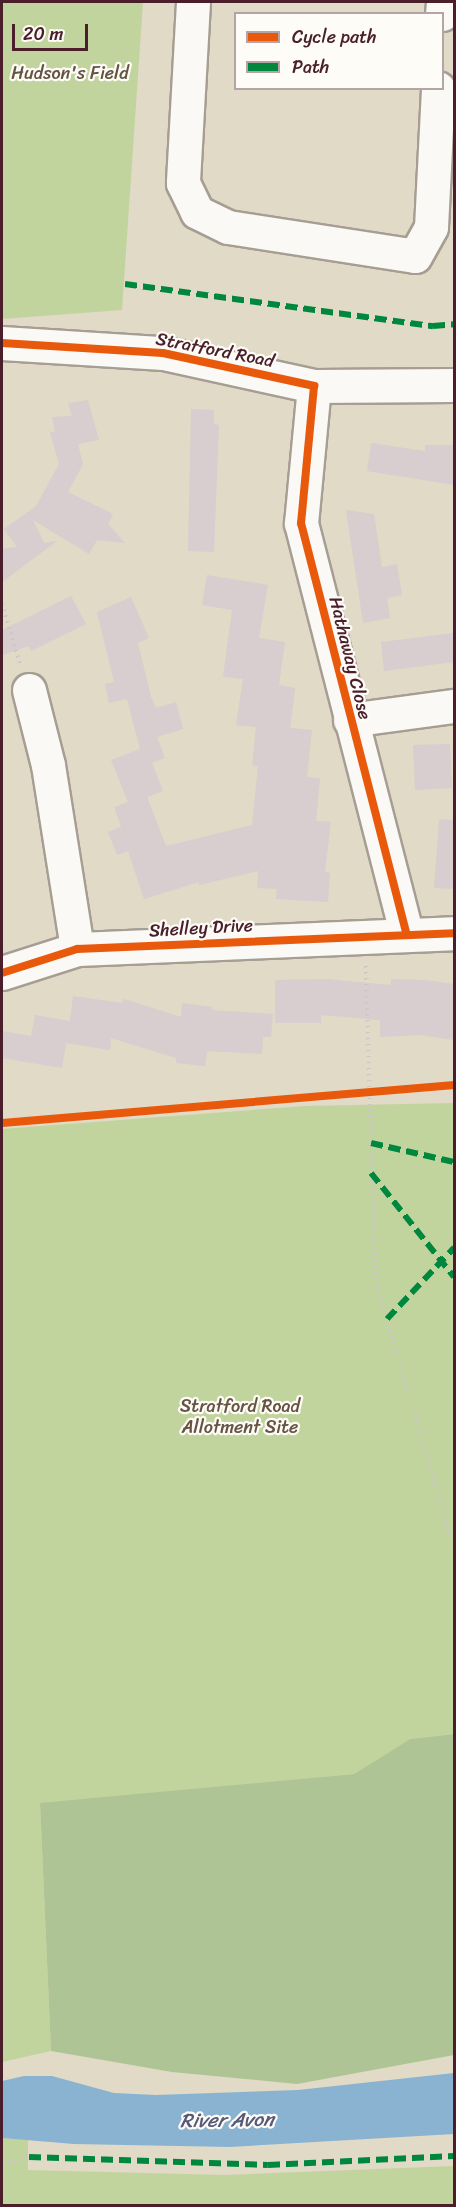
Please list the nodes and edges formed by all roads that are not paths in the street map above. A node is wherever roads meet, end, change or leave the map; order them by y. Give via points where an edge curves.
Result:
1 (194, 2) edge
2 (438, 90) edge
3 (2, 343) edge
4 (454, 385) edge
5 (314, 386) junction
6 (29, 690) road end
7 (454, 706) edge
8 (350, 720) junction
9 (406, 933) junction
10 (454, 933) edge
11 (77, 949) junction
12 (2, 973) edge

1 - 2 street via 183,183 197,212 228,227 415,256 431,227
3 - 5 street, Stratford Road via 163,352
4 - 5 street, Stratford Road
5 - 8 street, Hathaway Close via 301,523
6 - 11 street via 48,765
7 - 8 street
8 - 9 street, Hathaway Close
9 - 10 street, Shelley Drive
9 - 11 street, Shelley Drive
11 - 12 street, Shelley Drive

